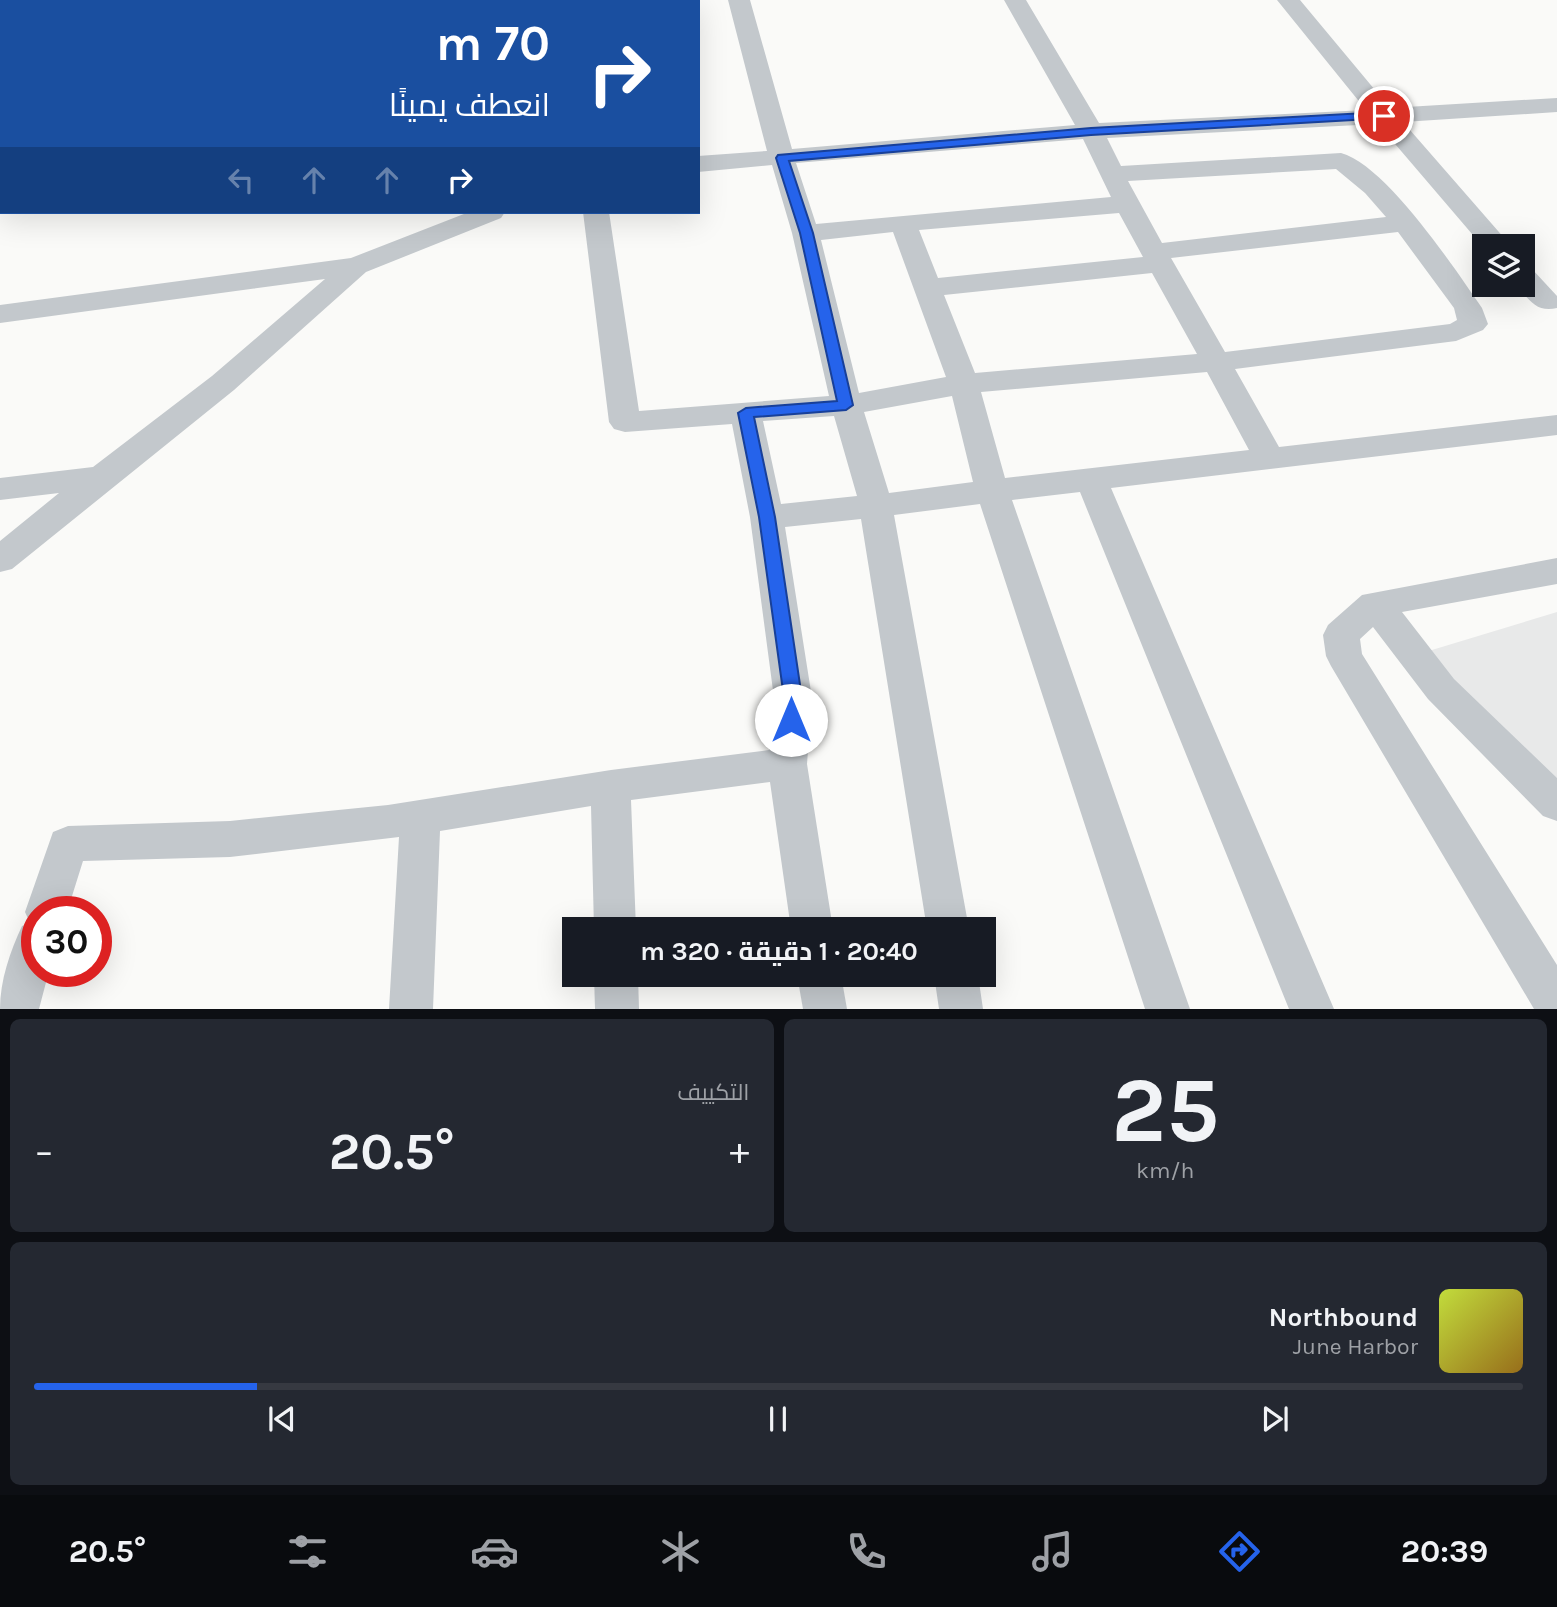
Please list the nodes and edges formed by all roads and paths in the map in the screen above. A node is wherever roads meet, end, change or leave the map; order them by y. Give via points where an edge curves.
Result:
1 (739, 0) edge
2 (1015, 0) edge
3 (1288, 0) edge
4 (1557, 105) edge
5 (1384, 116) junction
6 (1091, 131) junction
7 (782, 158) junction
8 (700, 164) edge
9 (1114, 174) junction
10 (1127, 204) junction
11 (487, 214) edge
12 (596, 214) edge
13 (903, 223) junction
14 (1404, 223) junction
15 (806, 233) junction
16 (1487, 234) edge
17 (1157, 258) junction
18 (356, 266) junction
19 (927, 288) junction
20 (1535, 288) edge
21 (1554, 306) edge
22 (0, 314) edge
23 (1216, 362) junction
24 (964, 384) junction
25 (846, 405) junction
26 (746, 413) junction
27 (1557, 425) edge
28 (1269, 458) junction
29 (102, 477) junction
30 (1091, 479) junction
31 (0, 489) edge
32 (992, 491) junction
33 (876, 506) junction
34 (767, 517) junction
35 (0, 560) edge
36 (1557, 571) edge
37 (1375, 604) junction
38 (787, 764) junction
39 (611, 786) junction
40 (1557, 804) edge
41 (420, 815) junction
42 (51, 896) edge
43 (615, 917) edge
44 (810, 917) edge
45 (946, 917) edge
46 (23, 987) edge
47 (616, 987) edge
48 (822, 987) edge
49 (958, 987) edge
50 (1557, 1005) edge
51 (16, 1009) edge
52 (411, 1009) edge
53 (617, 1009) edge
54 (825, 1009) edge
55 (961, 1009) edge
56 (1168, 1009) edge
57 (1312, 1009) edge

1 - 7 street
2 - 6 street
3 - 5 street
4 - 5 street
5 - 6 street
5 - 16 street
6 - 7 street
6 - 9 street
7 - 8 street
7 - 15 street
9 - 10 street
9 - 14 street via 1341,161 1358,169
10 - 13 street
10 - 17 street
11 - 18 street
12 - 26 street via 625,422
13 - 15 street
13 - 19 street
14 - 17 street
14 - 23 street via 1468,308 1473,324 1456,332
15 - 25 street
17 - 19 street
17 - 23 street
18 - 22 street
18 - 29 street via 223,383
19 - 24 street
20 - 21 street
23 - 24 street
23 - 28 street
24 - 25 street
24 - 32 street
25 - 26 street
25 - 33 street
26 - 34 street
27 - 28 street
28 - 30 street
29 - 31 street
29 - 35 street
30 - 32 street
30 - 57 street
32 - 33 street
32 - 56 street
33 - 34 street
33 - 45 street
34 - 38 street via 793,698
36 - 37 street
37 - 40 street via 1441,689
37 - 50 street via 1341,635 1344,656
38 - 39 street
38 - 44 street
39 - 41 street
39 - 43 street
41 - 42 street via 230,839 68,844
41 - 52 street
46 - 51 street
47 - 53 street
48 - 54 street
49 - 55 street

